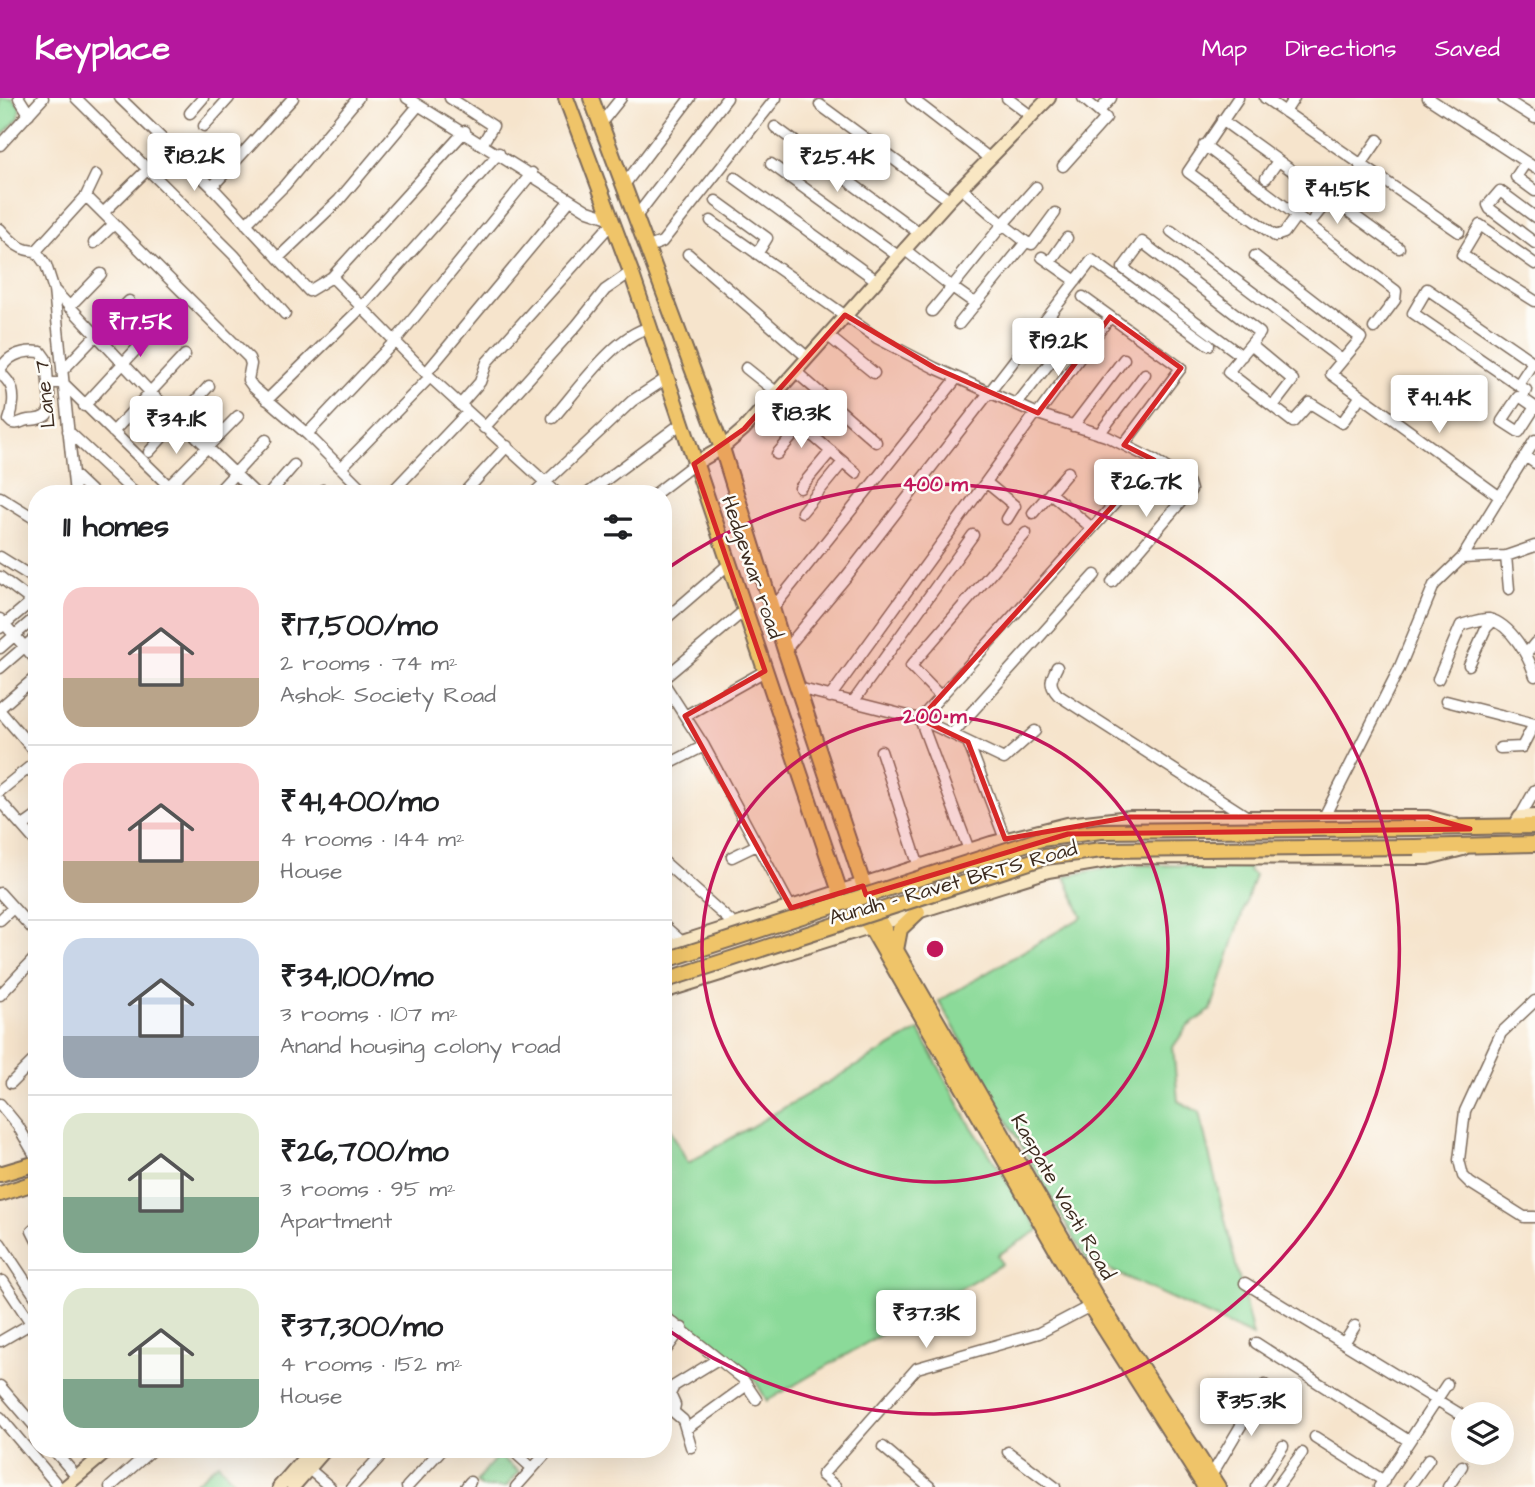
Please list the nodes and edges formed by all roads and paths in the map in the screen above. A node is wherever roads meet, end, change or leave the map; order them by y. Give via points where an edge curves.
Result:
1 (19, 98) edge
2 (43, 98) edge
3 (76, 98) edge
4 (120, 98) edge
5 (203, 98) edge
6 (229, 98) edge
7 (293, 98) edge
8 (358, 98) edge
9 (407, 98) edge
10 (450, 98) edge
11 (566, 98) edge
12 (591, 98) edge
13 (621, 98) edge
14 (690, 98) edge
15 (727, 98) edge
16 (776, 98) edge
17 (911, 98) edge
18 (1007, 98) edge
19 (1049, 98) edge
20 (1083, 98) edge
21 (1111, 98) edge
22 (1238, 98) edge
23 (1265, 98) edge
24 (1294, 98) edge
25 (1428, 98) edge
26 (1503, 98) edge
27 (820, 105) dead end
28 (418, 106) junction
29 (1099, 111) junction
30 (1285, 112) junction
31 (190, 113) dead end
32 (29, 114) junction
33 (1031, 116) junction
34 (1535, 118) edge
35 (1222, 120) junction
36 (601, 123) junction
37 (204, 126) dead end
38 (775, 127) dead end
39 (465, 131) junction
40 (1378, 140) dead end
41 (483, 143) junction
42 (0, 145) edge
43 (1204, 145) junction
44 (499, 153) junction
45 (989, 158) junction
46 (1278, 161) junction
47 (771, 164) dead end
48 (1530, 165) edge
49 (1063, 166) dead end
50 (1360, 166) junction
51 (148, 169) junction
52 (532, 173) junction
53 (96, 175) dead end
54 (735, 178) dead end
55 (1266, 178) dead end
56 (624, 185) junction
57 (212, 187) junction
58 (1036, 187) dead end
59 (961, 188) junction
60 (1535, 191) edge
61 (86, 196) junction
62 (1330, 198) junction
63 (570, 200) junction
64 (949, 200) junction
65 (716, 201) dead end
66 (103, 214) junction
67 (1055, 214) dead end
68 (1297, 215) junction
69 (1535, 217) edge
70 (635, 218) junction
71 (1314, 218) dead end
72 (612, 221) junction
73 (711, 221) dead end
74 (114, 224) junction
75 (246, 224) junction
76 (1003, 224) junction
77 (0, 229) edge
78 (1171, 231) dead end
79 (1459, 232) dead end
80 (919, 233) junction
81 (1067, 238) dead end
82 (1026, 242) junction
83 (94, 243) dead end
84 (1535, 243) edge
85 (646, 248) junction
86 (1399, 248) dead end
87 (36, 251) junction
88 (901, 253) junction
89 (688, 254) dead end
90 (757, 254) junction
91 (1255, 256) dead end
92 (278, 258) junction
93 (1535, 264) edge
94 (631, 272) junction
95 (100, 274) dead end
96 (332, 277) junction
97 (876, 280) junction
98 (1076, 281) junction
99 (952, 287) junction
100 (54, 290) junction
101 (1083, 297) dead end
102 (130, 301) dead end
103 (1535, 301) edge
104 (976, 304) junction
105 (361, 308) junction
106 (71, 309) junction
107 (932, 311) dead end
108 (285, 314) dead end
109 (845, 315) junction
110 (1110, 317) junction
111 (57, 318) junction
112 (959, 324) dead end
113 (649, 328) junction
114 (1374, 328) dead end
115 (154, 330) dead end
116 (1074, 332) dead end
117 (827, 335) junction
118 (96, 337) junction
119 (395, 341) junction
120 (1209, 345) dead end
121 (1251, 345) junction
122 (185, 355) dead end
123 (1242, 356) junction
124 (807, 357) junction
125 (1124, 359) dead end
126 (1342, 360) junction
127 (123, 363) junction
128 (746, 368) dead end
129 (62, 371) junction
130 (795, 371) junction
131 (874, 373) dead end
132 (1146, 374) dead end
133 (428, 375) junction
134 (667, 378) junction
135 (957, 378) junction
136 (48, 383) junction
137 (63, 383) junction
138 (1518, 384) junction
139 (209, 386) dead end
140 (150, 392) junction
141 (990, 393) junction
142 (773, 396) junction
143 (1360, 397) junction
144 (1522, 398) dead end
145 (267, 400) junction
146 (1017, 404) junction
147 (84, 406) junction
148 (1273, 406) junction
149 (464, 409) junction
150 (1037, 413) junction
151 (238, 416) dead end
152 (553, 418) dead end
153 (178, 419) junction
154 (682, 423) junction
155 (802, 426) junction
156 (1073, 426) junction
157 (484, 428) junction
158 (68, 431) junction
159 (113, 432) junction
160 (307, 434) junction
161 (1099, 434) junction
162 (266, 440) dead end
163 (1535, 440) edge
164 (876, 442) dead end
165 (1124, 444) junction
166 (205, 446) junction
167 (507, 446) junction
168 (722, 449) junction
169 (831, 451) junction
170 (149, 452) dead end
171 (777, 454) dead end
172 (1525, 456) junction
173 (1154, 460) junction
174 (843, 462) junction
175 (1535, 463) edge
176 (694, 464) junction
177 (293, 465) dead end
178 (341, 468) junction
179 (1068, 472) dead end
180 (856, 473) dead end
181 (73, 474) junction
182 (235, 474) junction
183 (545, 481) junction
184 (987, 483) junction
185 (74, 485) edge
186 (85, 485) edge
187 (126, 485) edge
188 (168, 485) edge
189 (177, 485) edge
190 (225, 485) edge
191 (247, 485) edge
192 (276, 485) edge
193 (358, 485) edge
194 (398, 485) edge
195 (471, 485) edge
196 (541, 485) edge
197 (549, 485) edge
198 (599, 485) edge
199 (667, 485) edge
200 (800, 488) dead end
201 (1050, 493) junction
202 (0, 497) edge
203 (1500, 497) junction
204 (802, 512) dead end
205 (1033, 513) dead end
206 (28, 514) edge
207 (1007, 519) dead end
208 (1092, 528) junction
209 (1026, 533) dead end
210 (973, 535) dead end
211 (1535, 546) edge
212 (0, 556) edge
213 (1506, 556) junction
214 (1462, 558) junction
215 (729, 564) junction
216 (28, 574) edge
217 (1095, 575) dead end
218 (0, 577) edge
219 (1112, 582) dead end
220 (1509, 589) dead end
221 (28, 598) edge
222 (28, 607) edge
223 (772, 608) junction
224 (745, 610) junction
225 (672, 613) edge
226 (1493, 621) junction
227 (1, 624) edge
228 (28, 624) edge
229 (14, 636) junction
230 (1535, 643) edge
231 (28, 644) edge
232 (24, 647) junction
233 (0, 648) edge
234 (785, 650) junction
235 (28, 651) edge
236 (1527, 653) junction
237 (1469, 665) dead end
238 (1057, 667) dead end
239 (0, 668) edge
240 (765, 671) junction
241 (672, 673) edge
242 (1535, 676) edge
243 (1438, 679) dead end
244 (28, 684) edge
245 (797, 688) junction
246 (672, 695) edge
247 (830, 696) junction
248 (940, 696) junction
249 (1446, 701) dead end
250 (853, 702) junction
251 (0, 709) edge
252 (685, 716) junction
253 (920, 719) junction
254 (1534, 724) edge
255 (1035, 731) dead end
256 (952, 734) junction
257 (28, 737) edge
258 (968, 743) junction
259 (704, 746) junction
260 (1500, 748) dead end
261 (881, 751) dead end
262 (672, 762) edge
263 (28, 768) edge
264 (1535, 790) edge
265 (0, 791) edge
266 (2, 806) edge
267 (1535, 816) edge
268 (1247, 817) junction
269 (1324, 817) junction
270 (28, 822) edge
271 (1517, 822) junction
272 (23, 826) junction
273 (1535, 826) edge
274 (1470, 829) junction
275 (28, 832) edge
276 (1005, 839) junction
277 (1535, 844) edge
278 (757, 845) junction
279 (1518, 845) junction
280 (1470, 847) junction
281 (969, 850) junction
282 (1535, 851) edge
283 (732, 857) dead end
284 (919, 867) junction
285 (672, 868) edge
286 (863, 886) junction
287 (840, 892) junction
288 (0, 894) edge
289 (12, 908) junction
290 (791, 908) junction
291 (918, 912) junction
292 (0, 920) edge
293 (28, 923) edge
294 (875, 925) junction
295 (736, 926) junction
296 (672, 933) edge
297 (681, 941) junction
298 (672, 944) edge
299 (896, 950) junction
300 (672, 958) edge
301 (28, 965) edge
302 (672, 978) edge
303 (672, 989) edge
304 (0, 995) edge
305 (1535, 1001) edge
306 (947, 1049) junction
307 (28, 1066) edge
308 (11, 1083) dead end
309 (0, 1104) edge
310 (28, 1144) edge
311 (28, 1164) edge
312 (0, 1174) edge
313 (28, 1185) edge
314 (0, 1194) edge
315 (1535, 1217) edge
316 (0, 1243) edge
317 (3, 1281) dead end
318 (1245, 1283) dead end
319 (28, 1286) edge
320 (1095, 1304) junction
321 (28, 1314) edge
322 (672, 1321) edge
323 (28, 1325) edge
324 (1355, 1326) dead end
325 (682, 1328) junction
326 (1, 1341) edge
327 (672, 1342) edge
328 (1256, 1343) dead end
329 (1345, 1343) junction
330 (718, 1359) junction
331 (1447, 1384) dead end
332 (747, 1385) junction
333 (1265, 1385) dead end
334 (0, 1386) edge
335 (672, 1388) edge
336 (672, 1396) edge
337 (756, 1399) dead end
338 (1437, 1399) junction
339 (1451, 1408) edge
340 (674, 1409) joint
341 (0, 1417) edge
342 (28, 1419) edge
343 (686, 1429) junction
344 (1315, 1437) dead end
345 (1409, 1441) junction
346 (1283, 1446) dead end
347 (691, 1447) dead end
348 (883, 1447) dead end
349 (28, 1450) edge
350 (1008, 1452) dead end
351 (1301, 1453) dead end
352 (35, 1458) edge
353 (61, 1458) edge
354 (99, 1458) edge
355 (143, 1458) edge
356 (304, 1458) edge
357 (318, 1458) edge
358 (379, 1458) edge
359 (434, 1458) edge
360 (521, 1458) edge
361 (541, 1458) edge
362 (1429, 1459) dead end
363 (1462, 1466) dead end
364 (532, 1468) junction
365 (309, 1469) junction
366 (76, 1476) junction
367 (1211, 1483) edge
368 (1381, 1484) edge
369 (927, 1486) edge
370 (59, 1487) edge
371 (65, 1487) edge
372 (110, 1487) edge
373 (279, 1487) edge
374 (293, 1487) edge
375 (330, 1487) edge
376 (352, 1487) edge
377 (407, 1487) edge
378 (516, 1487) edge
379 (836, 1487) edge
380 (1055, 1487) edge
381 (1256, 1487) edge
382 (1277, 1487) edge
383 (1409, 1487) edge
384 (1448, 1487) edge

1 - 32 street
2 - 32 street
3 - 51 street
4 - 57 street
5 - 31 street
6 - 37 street
7 - 57 street
8 - 75 street via 285,186
9 - 28 street
10 - 41 street via 493,126
11 - 72 main road, Hedgewar road
12 - 36 main road, Hedgewar road
13 - 36 street
14 - 56 street
15 - 70 street
16 - 85 street via 662,242
17 - 45 street
18 - 33 street
19 - 33 street
20 - 29 street
21 - 29 street
22 - 35 street
23 - 30 street
24 - 30 street
25 - 48 street
26 - 34 street
27 - 64 street
28 - 39 street
28 - 92 street via 339,200
29 - 49 street via 1105,120
30 - 50 street
32 - 42 street
33 - 45 street
35 - 43 street
35 - 46 street
36 - 56 main road, Hedgewar road
38 - 80 street
39 - 41 street
39 - 96 street
40 - 50 street
41 - 44 street
43 - 68 street
43 - 68 street via 1189,166 1189,174 1275,236 1284,233
44 - 52 street
44 - 105 street
45 - 59 street
46 - 55 street
46 - 62 street
47 - 88 street
48 - 60 street via 1516,177
50 - 79 street
51 - 66 street
51 - 108 street
52 - 63 street
52 - 119 street
53 - 61 street
54 - 97 street
56 - 70 main road, Hedgewar road
57 - 75 street
58 - 76 street
59 - 64 street
59 - 76 street
61 - 66 street
61 - 87 street
62 - 71 street
62 - 86 street
63 - 72 street
63 - 133 street
64 - 80 street
65 - 90 street via 767,238
66 - 74 street
67 - 82 street via 1032,244
68 - 114 street via 1396,291 1395,300
69 - 84 street via 1500,191 1488,205
70 - 85 main road, Hedgewar road
72 - 94 main road, Hedgewar road
72 - 149 street via 488,362
73 - 90 street
74 - 83 street
74 - 145 street via 249,358 248,380
75 - 92 street
76 - 82 street
76 - 99 street
77 - 87 street via 15,245
78 - 126 street
80 - 88 street
81 - 98 street via 1046,259
82 - 104 street
85 - 168 main road, Hedgewar road
87 - 100 street
88 - 97 street
88 - 99 street
89 - 124 street
90 - 109 street
91 - 126 street via 1361,338
92 - 96 street via 309,291
93 - 103 street via 1480,225 1462,255
94 - 113 main road, Hedgewar road
94 - 157 street via 604,289
95 - 106 street
96 - 105 street
97 - 109 street
98 - 120 street via 1092,260
98 - 141 street
99 - 104 street
99 - 107 street
100 - 106 street
100 - 111 street, Lane 7
101 - 110 street
102 - 118 street
104 - 112 street
105 - 119 street
105 - 145 street
106 - 111 street
106 - 118 street
109 - 117 street
109 - 135 street via 877,338
110 - 150 street
110 - 165 street via 1181,368
111 - 129 street, Lane 7
113 - 134 main road, Hedgewar road
113 - 152 street via 623,341
115 - 127 street
116 - 146 street
117 - 124 street
117 - 131 street
118 - 127 street
118 - 129 street
119 - 133 street
119 - 160 street
121 - 123 street
121 - 123 street via 1260,333 1142,242 1123,268
121 - 148 street via 1293,380
122 - 140 street
123 - 148 street via 1228,372
124 - 130 street
125 - 156 street
126 - 143 street via 1331,374
127 - 140 street
127 - 147 street
128 - 142 street
129 - 137 street, Lane 7
130 - 142 street
130 - 164 street
132 - 161 street
133 - 149 street
133 - 178 street
134 - 154 main road, Hedgewar road
134 - 183 street via 632,401
135 - 141 street
135 - 223 street
136 - 136 street via 41,352 27,350 4,363 1,374 11,390 12,423 38,421 48,415
136 - 137 street
137 - 147 street
137 - 158 street, Lane 7
138 - 138 street via 1413,313 1427,289 1533,362
138 - 144 street via 1526,390
139 - 153 street
140 - 153 street
140 - 159 street
141 - 146 street
141 - 234 street
142 - 155 street
142 - 168 street
143 - 148 street via 1342,423 1310,403 1293,422
143 - 203 street
145 - 160 street
146 - 150 street
147 - 159 street
149 - 157 street
149 - 194 street
150 - 156 street
150 - 184 street
151 - 166 street
153 - 166 street
153 - 170 street
154 - 176 main road, Hedgewar road
154 - 198 street
155 - 169 street
155 - 171 street
156 - 161 street
157 - 167 street
158 - 181 street, Lane 7
158 - 187 street
159 - 188 street
160 - 178 street
161 - 165 street
162 - 182 street
163 - 172 street
165 - 173 street
166 - 182 street
166 - 189 street
167 - 183 street
167 - 195 street
168 - 176 street
168 - 223 main road, Hedgewar road
169 - 174 street
169 - 200 street
172 - 175 street
172 - 203 street
173 - 208 street
173 - 219 street via 1191,489
174 - 180 street
174 - 204 street
176 - 199 street
176 - 215 main road, Hedgewar road
177 - 192 street
178 - 193 street
179 - 201 street
181 - 185 street, Lane 7
181 - 186 street
182 - 190 street
182 - 191 street
183 - 196 street
183 - 197 street
184 - 207 street via 1015,506
184 - 247 street
201 - 205 street
201 - 208 street
202 - 206 street
203 - 214 street
208 - 248 street
209 - 248 street via 911,666
210 - 250 street
211 - 213 street
212 - 216 street
213 - 214 street
213 - 220 street
214 - 269 street via 1434,585 1399,669
215 - 224 main road, Hedgewar road
215 - 225 street
217 - 256 street
218 - 221 street
222 - 227 street
223 - 234 main road, Hedgewar road
224 - 240 main road, Hedgewar road
224 - 241 street
226 - 236 street
226 - 237 street
226 - 243 street via 1461,625
227 - 229 street
228 - 229 street
229 - 232 street
229 - 233 street
230 - 236 street
231 - 232 street
232 - 235 street
232 - 239 street
234 - 245 main road, Hedgewar road
236 - 242 street
238 - 268 street via 1051,688 1058,695
240 - 252 street
240 - 287 main road, Hedgewar road
244 - 251 street
245 - 247 street
245 - 286 main road, Hedgewar road
246 - 252 street
247 - 250 street
248 - 253 street
249 - 254 street
250 - 253 street
251 - 257 street
252 - 259 street
253 - 256 street
253 - 281 street
254 - 260 street via 1522,747
255 - 258 street via 1004,759
256 - 258 street
258 - 276 street
259 - 262 street
259 - 278 street
261 - 284 street
263 - 265 street
264 - 271 street
266 - 272 street
267 - 271 street
268 - 269 street, Aundh - Ravet BRTS Road
268 - 276 street, Aundh - Ravet BRTS Road via 1101,819
269 - 274 street, Aundh - Ravet BRTS Road via 1428,817
270 - 272 street
271 - 273 main road
271 - 274 main road
272 - 275 street
274 - 300 main road, bridge via 1101,831 1054,836
276 - 281 street, Aundh - Ravet BRTS Road
277 - 279 main road
278 - 283 street
278 - 290 street
279 - 280 main road
279 - 282 street
280 - 291 street, Aundh - Ravet BRTS Road via 1428,858 1102,860 1048,871
280 - 302 main road, bridge via 1102,850 1045,857
281 - 284 street, Aundh - Ravet BRTS Road
284 - 286 street, Aundh - Ravet BRTS Road
285 - 295 street
286 - 287 street, Aundh - Ravet BRTS Road
286 - 294 main road, Hedgewar road
287 - 290 street, Aundh - Ravet BRTS Road
287 - 294 main road
288 - 289 street
289 - 292 street
289 - 293 street
290 - 295 street, Aundh - Ravet BRTS Road
291 - 294 street, Aundh - Ravet BRTS Road
291 - 299 main road via 900,929
294 - 299 main road, Kaspate Vasti Road
294 - 303 street, Aundh - Ravet BRTS Road
294 - 306 main road, Kaspate Vasti Road
295 - 297 street, Aundh - Ravet BRTS Road
296 - 297 street
297 - 298 street, Aundh - Ravet BRTS Road
299 - 306 main road, Kaspate Vasti Road
301 - 304 street
305 - 315 street via 1501,1033 1465,1111 1459,1160 1462,1176 1470,1183 1524,1217
306 - 320 main road, Kaspate Vasti Road
307 - 308 street
309 - 310 street
311 - 312 main road
313 - 314 main road
316 - 319 street
317 - 321 street
318 - 329 street
320 - 367 main road, Kaspate Vasti Road
320 - 379 street via 1040,1333 917,1368 822,1475
322 - 325 street
323 - 326 street
324 - 329 street
325 - 327 street
325 - 330 street
328 - 345 street
329 - 338 street
330 - 332 street
330 - 335 street
331 - 338 street
332 - 337 street
332 - 343 street
333 - 367 street
334 - 342 street
336 - 340 street
338 - 339 street
338 - 345 street
340 - 343 street
341 - 349 street
343 - 347 street
344 - 368 street
345 - 368 street
346 - 381 street
348 - 369 street
350 - 380 street
351 - 382 street
352 - 370 street
353 - 366 street
354 - 366 street
355 - 372 street
356 - 373 street
357 - 365 street
358 - 376 street
359 - 377 street
360 - 364 street
361 - 364 street
362 - 383 street
363 - 384 street
364 - 378 street
365 - 374 street
365 - 375 street
366 - 371 street

